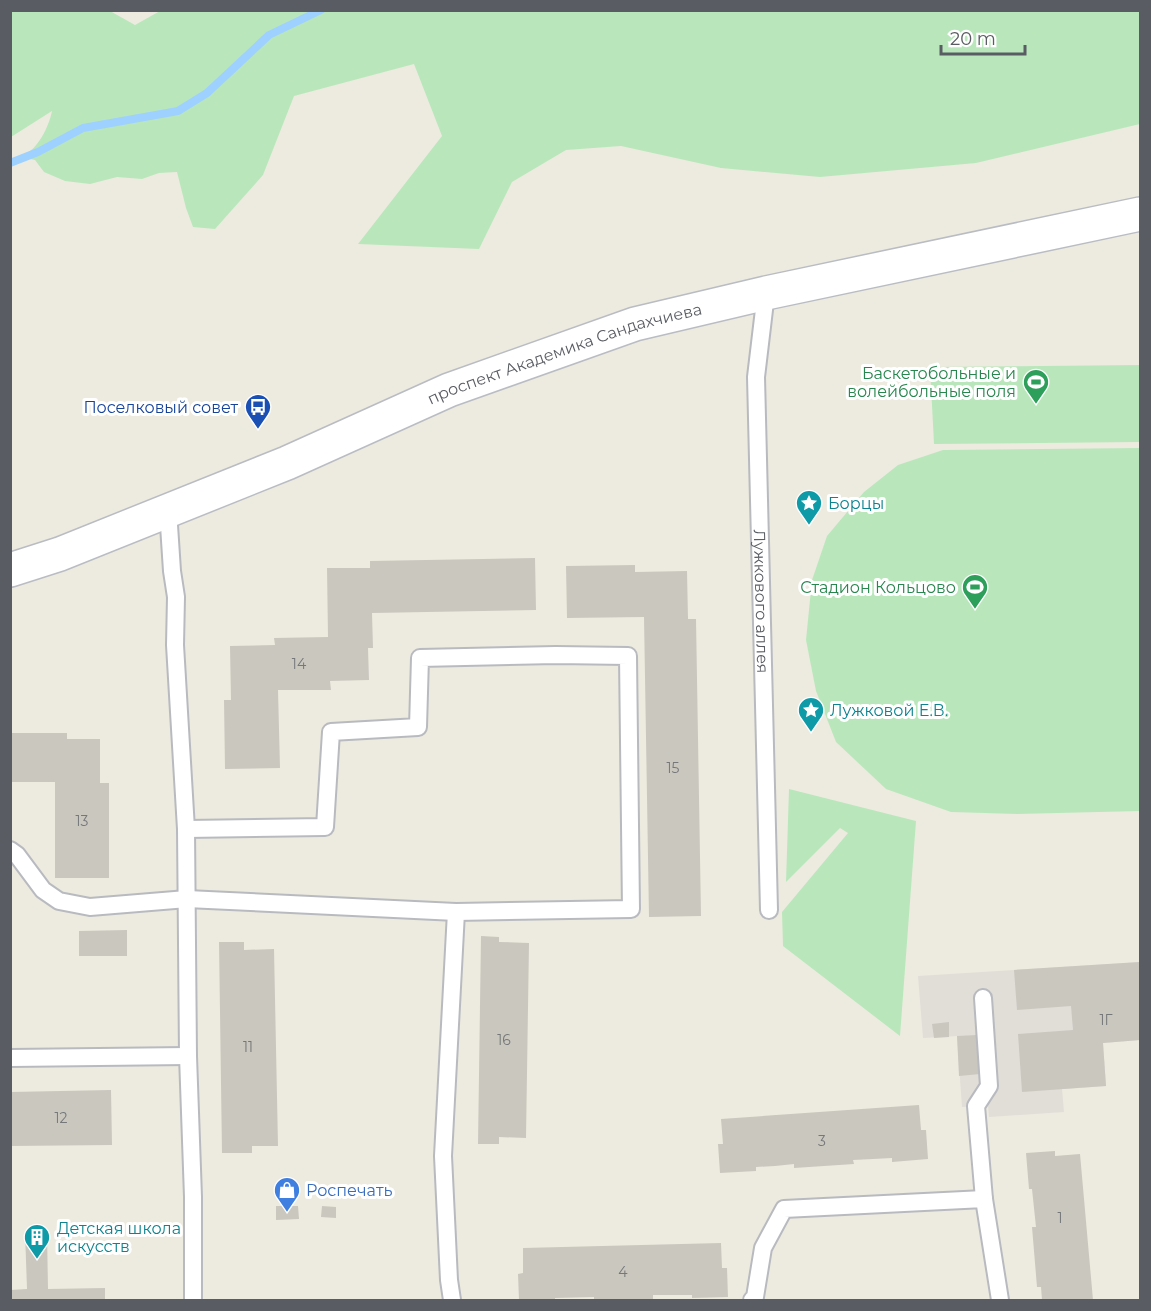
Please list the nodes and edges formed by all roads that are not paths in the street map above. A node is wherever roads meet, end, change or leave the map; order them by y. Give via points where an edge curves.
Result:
1 (1140, 214) edge
2 (766, 294) junction
3 (168, 510) junction
4 (10, 570) edge
5 (186, 829) junction
6 (10, 850) edge
7 (187, 899) junction
8 (769, 910) dead end
9 (456, 912) junction
10 (983, 998) dead end
11 (188, 1056) junction
12 (10, 1058) edge
13 (984, 1199) junction
14 (193, 1300) edge
15 (452, 1300) edge
16 (752, 1300) edge
17 (1000, 1300) edge

1 - 2 main road, проспект Академика Сандахчиева
2 - 3 main road, проспект Академика Сандахчиева via 634,324 449,390 287,463
2 - 8 lane, Лужкового аллея via 756,377
3 - 4 main road, проспект Академика Сандахчиева
3 - 5 lane via 176,597 175,645
5 - 7 lane
5 - 9 lane via 325,827 331,732 418,727 420,658 628,656 631,909
6 - 7 lane via 43,890 59,901 90,907
7 - 9 lane
7 - 11 lane
9 - 15 lane via 443,1156
10 - 13 lane via 989,1086 976,1106
11 - 12 lane
11 - 14 lane
13 - 16 lane via 784,1209 763,1248
13 - 17 lane

